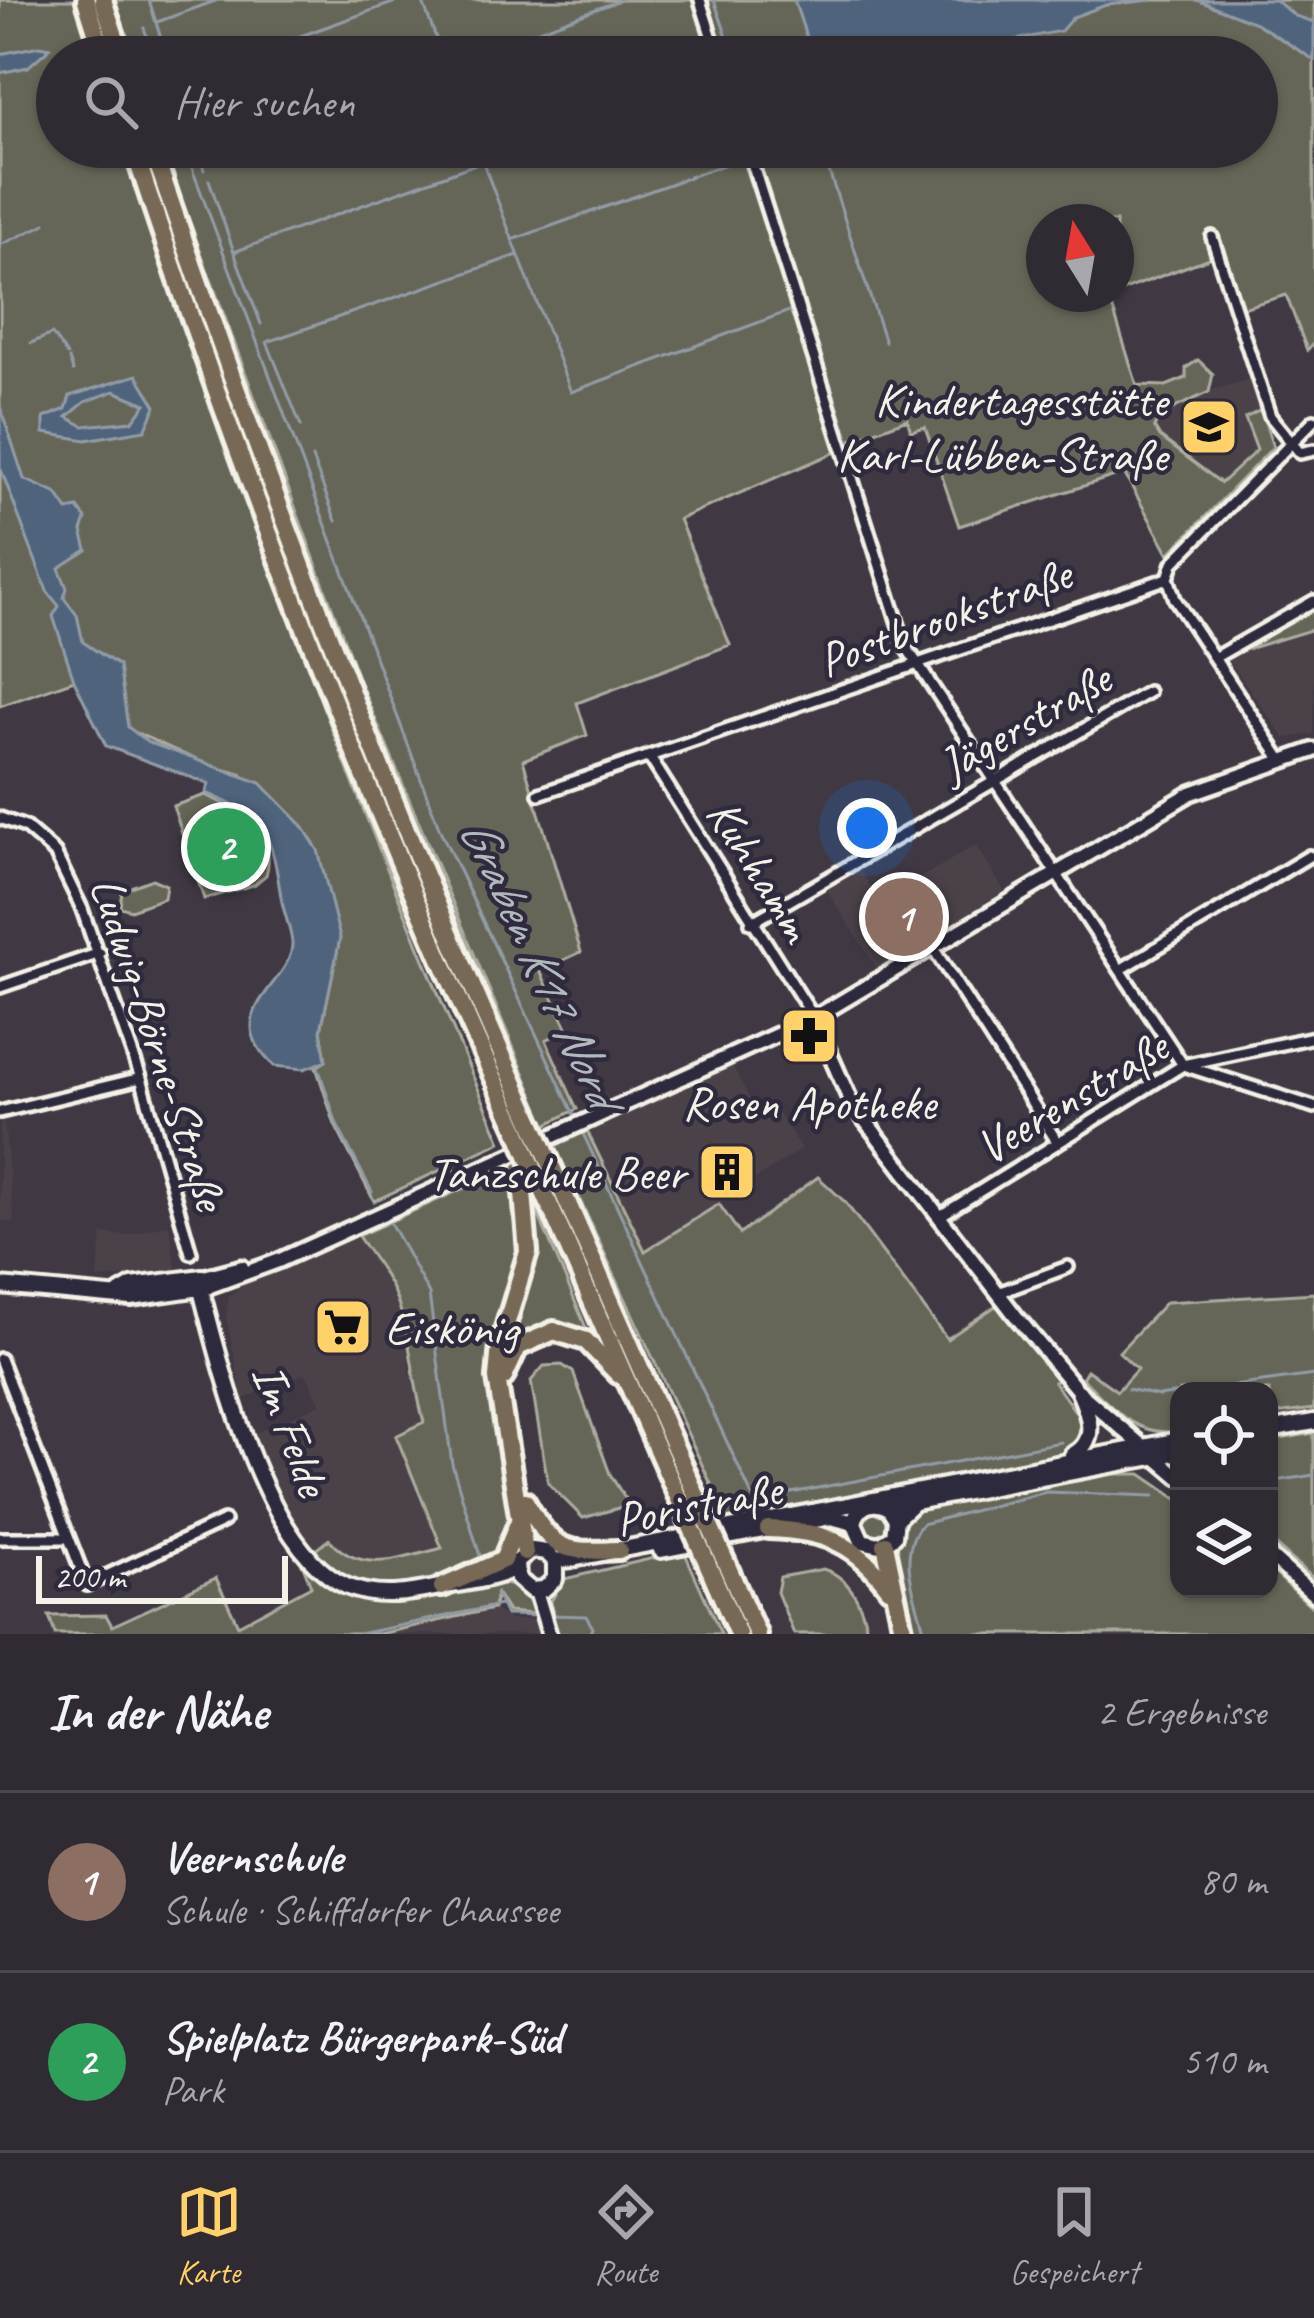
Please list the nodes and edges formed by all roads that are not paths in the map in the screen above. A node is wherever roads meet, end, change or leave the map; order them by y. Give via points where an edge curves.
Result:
1 (86, 0) edge
2 (103, 0) edge
3 (700, 0) edge
4 (97, 36) edge
5 (115, 36) edge
6 (711, 36) edge
7 (142, 168) edge
8 (159, 168) edge
9 (754, 168) edge
10 (1212, 237) dead end
11 (1314, 420) edge
12 (1290, 444) junction
13 (1314, 450) edge
14 (1168, 578) junction
15 (1314, 601) edge
16 (1214, 658) junction
17 (917, 665) junction
18 (1148, 692) dead end
19 (1314, 750) edge
20 (650, 757) junction
21 (1281, 759) junction
22 (994, 779) junction
23 (539, 794) dead end
24 (0, 818) edge
25 (1309, 856) dead end
26 (1056, 873) junction
27 (751, 923) junction
28 (934, 948) junction
29 (100, 953) junction
30 (1120, 970) junction
31 (0, 987) edge
32 (814, 1018) junction
33 (1314, 1037) edge
34 (1184, 1065) junction
35 (142, 1078) junction
36 (1314, 1107) edge
37 (0, 1112) edge
38 (521, 1130) junction
39 (1058, 1143) junction
40 (534, 1164) junction
41 (940, 1216) junction
42 (190, 1253) dead end
43 (1068, 1267) dead end
44 (202, 1282) junction
45 (0, 1286) edge
46 (998, 1293) junction
47 (0, 1359) edge
48 (1079, 1393) junction
49 (635, 1400) junction
50 (16, 1402) junction
51 (0, 1406) edge
52 (1314, 1422) edge
53 (1278, 1428) edge
54 (1170, 1444) edge
55 (1146, 1451) junction
56 (1170, 1452) edge
57 (1063, 1461) junction
58 (1170, 1470) edge
59 (936, 1484) junction
60 (691, 1504) junction
61 (522, 1505) junction
62 (807, 1509) junction
63 (893, 1513) junction
64 (856, 1518) junction
65 (224, 1522) dead end
66 (768, 1528) junction
67 (0, 1538) edge
68 (67, 1538) junction
69 (295, 1541) joint
70 (880, 1545) junction
71 (619, 1550) junction
72 (1278, 1563) edge
73 (535, 1564) junction
74 (717, 1565) junction
75 (442, 1587) junction
76 (889, 1588) junction
77 (541, 1595) junction
78 (1314, 1595) edge
79 (548, 1630) edge
80 (738, 1634) edge
81 (757, 1634) edge
82 (901, 1634) edge

1 - 4 highway
2 - 5 highway
3 - 6 street
7 - 38 highway via 297,602
8 - 38 highway via 293,546
9 - 17 street
10 - 12 street via 1270,416
11 - 12 street
12 - 13 street via 1300,453
12 - 14 street via 1170,566
14 - 16 street
14 - 17 street, Postbrookstraße
15 - 16 street
16 - 21 street
17 - 20 street, Postbrookstraße
17 - 22 street
18 - 22 street, Jägerstraße
19 - 21 street
20 - 23 street, Postbrookstraße
20 - 27 street, Kuhhamm
21 - 26 street via 1191,793
22 - 26 street
22 - 27 street, Jägerstraße
24 - 29 street, Ludwig-Börne-Straße via 55,853
25 - 30 street
26 - 28 street
26 - 30 street
27 - 32 street, Kuhhamm
28 - 32 street
28 - 39 street
29 - 31 street
29 - 35 street, Ludwig-Börne-Straße
30 - 34 street
32 - 41 street via 851,1102
32 - 44 street via 283,1256
33 - 34 street, Veerenstraße
34 - 36 street
34 - 39 street, Veerenstraße
35 - 37 street
35 - 42 street, Ludwig-Börne-Straße
38 - 40 highway, bridge
38 - 40 highway
39 - 41 street, Veerenstraße
40 - 49 highway
40 - 60 highway
40 - 61 highway via 528,1252 497,1378
41 - 46 street
43 - 46 street
44 - 45 main road via 120,1293
44 - 69 main road, Im Felde via 237,1413
46 - 48 street
47 - 50 street
48 - 55 street
48 - 57 main road via 1090,1416 1088,1438
49 - 60 highway
49 - 61 highway via 612,1365 576,1335 541,1333 518,1347 503,1389
50 - 51 street
50 - 68 street
52 - 53 main road
54 - 55 main road, Poristraße
55 - 56 main road, Poristraße
55 - 57 main road, Poristraße
55 - 58 street
55 - 63 main road, Poristraße
57 - 59 main road, Poristraße
59 - 62 main road, Poristraße
59 - 63 main road, Poristraße
60 - 74 highway, bridge
61 - 71 highway via 555,1544
61 - 73 highway
61 - 75 highway via 503,1560
62 - 64 main road, Poristraße
62 - 71 main road, Poristraße
63 - 64 main road, Poristraße via 872,1503
63 - 70 main road via 894,1536
64 - 66 main road, Poristraße
64 - 70 main road, Poristraße via 857,1536
65 - 68 street via 87,1585
66 - 73 main road, Poristraße
66 - 76 highway via 836,1537
67 - 68 street
69 - 75 main road, Poristraße via 332,1579 360,1591
70 - 76 highway
70 - 82 highway
71 - 73 main road, Poristraße
72 - 78 street
73 - 75 main road, Poristraße
73 - 77 main road
73 - 77 main road, Poristraße
74 - 80 highway
74 - 81 highway
76 - 82 highway
77 - 79 street

